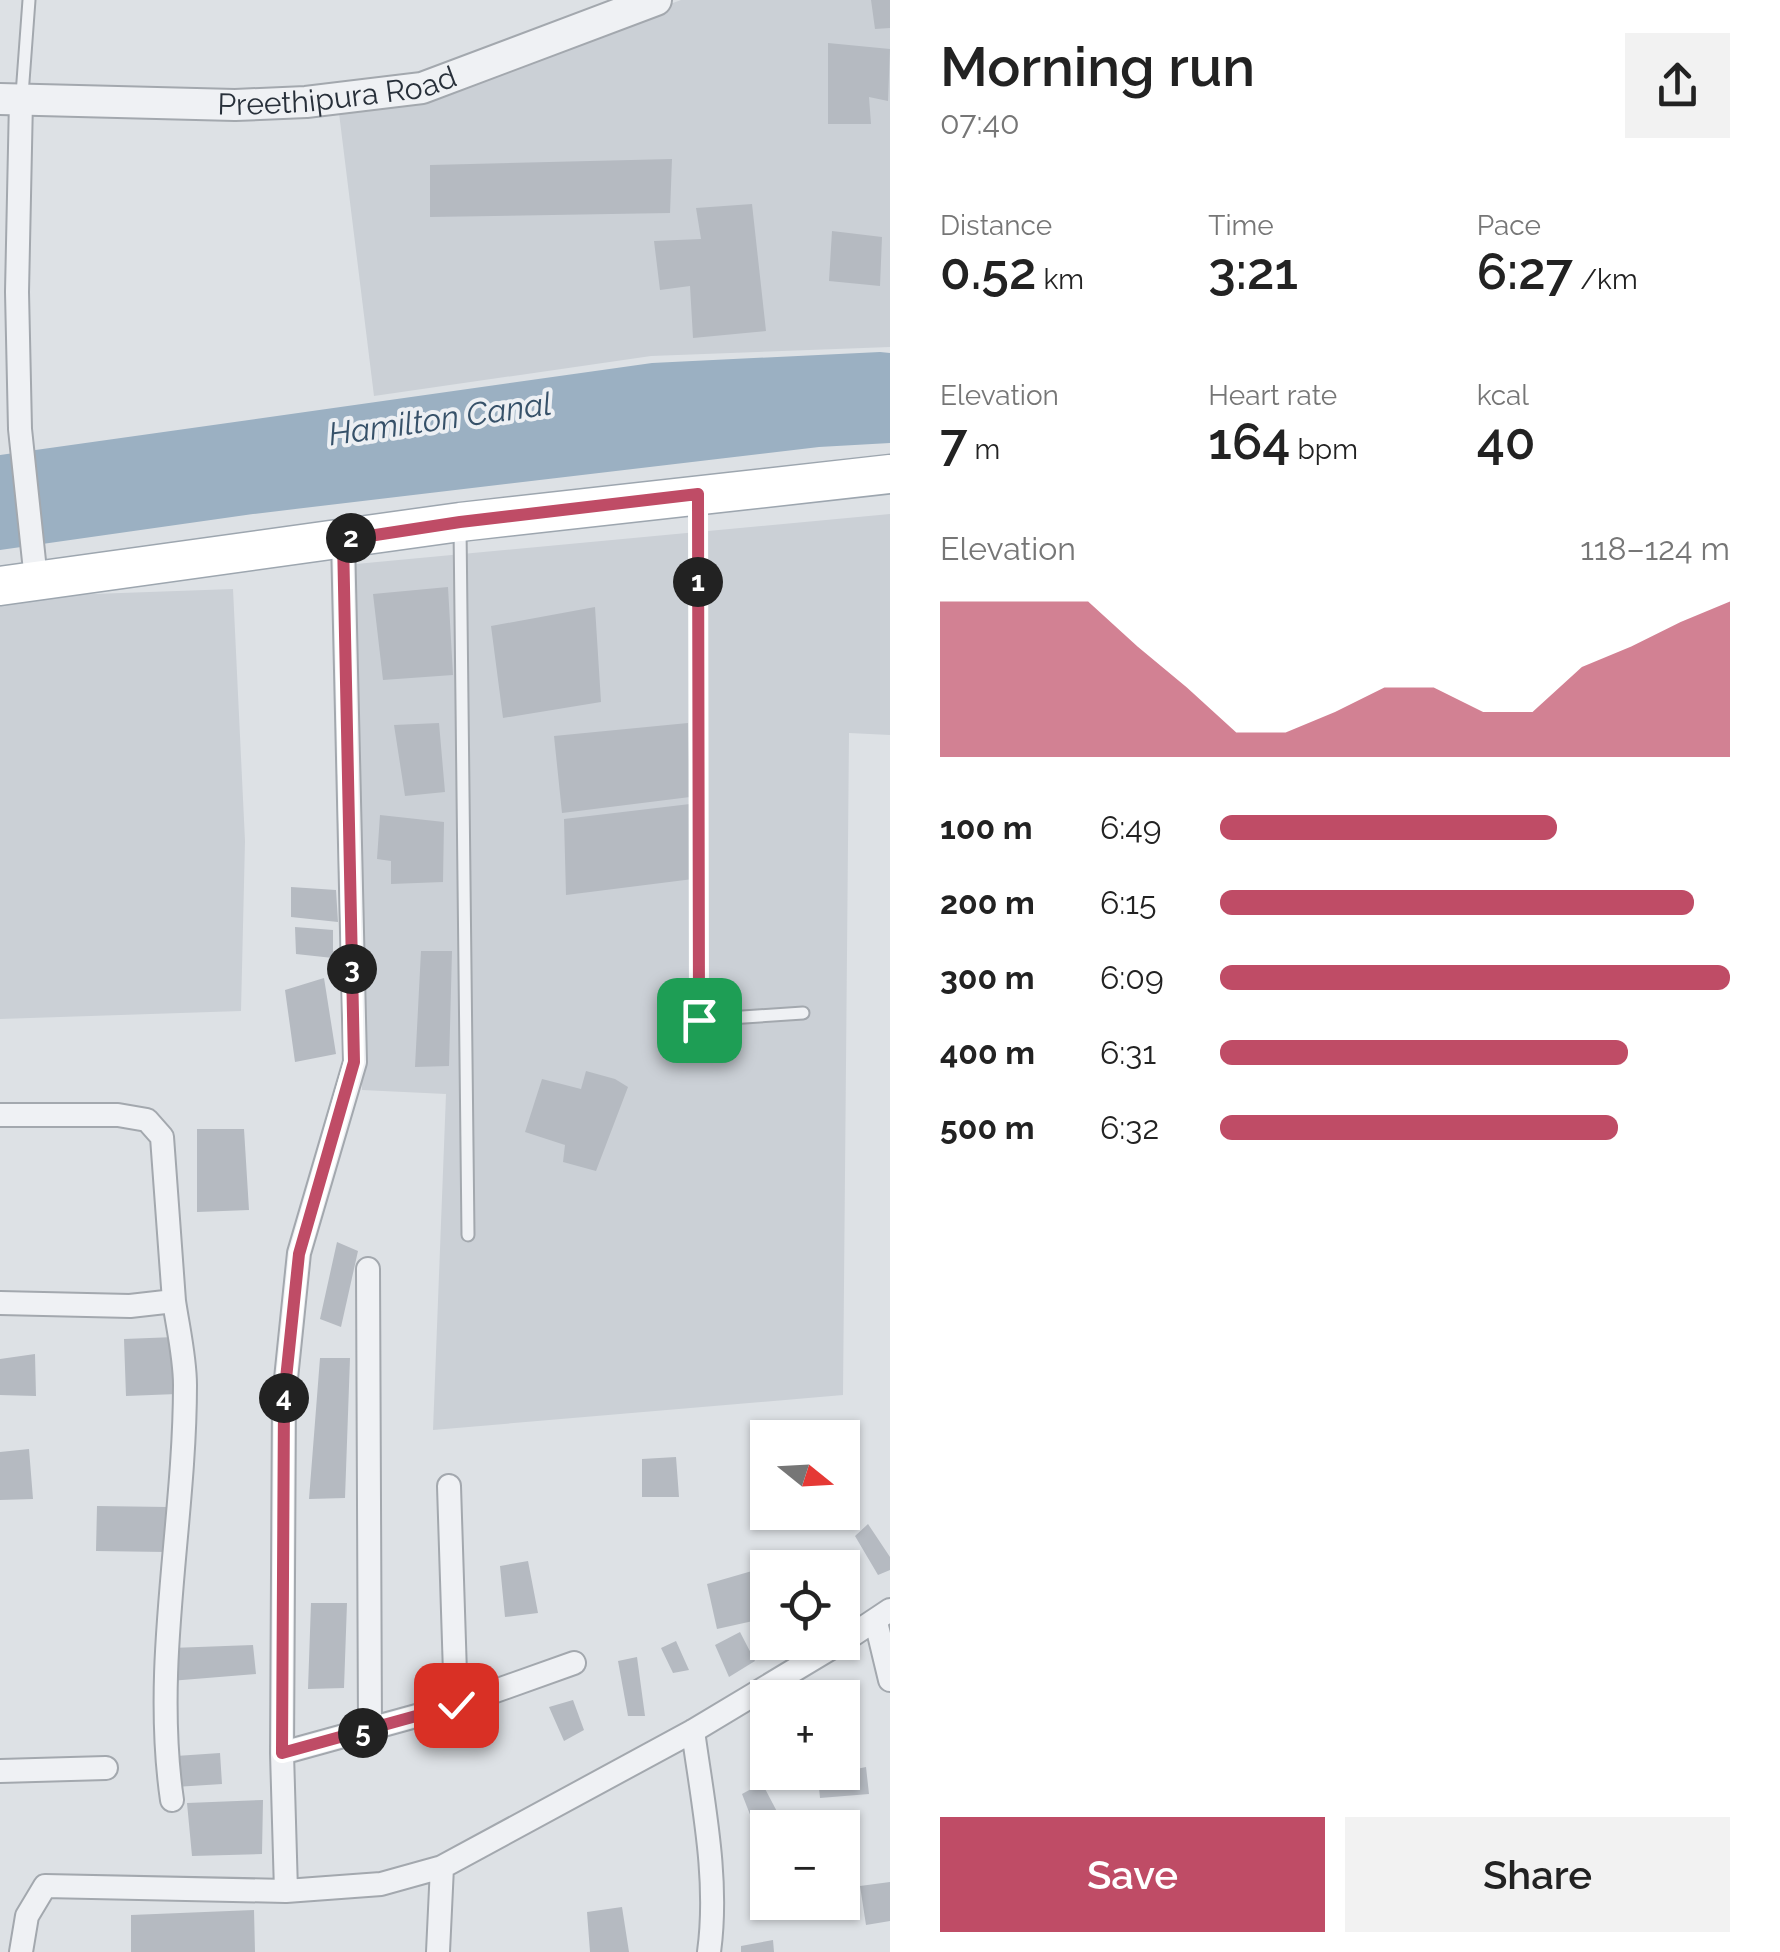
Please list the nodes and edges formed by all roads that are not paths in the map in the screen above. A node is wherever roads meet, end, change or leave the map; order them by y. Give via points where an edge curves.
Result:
1 (29, 0) edge
2 (656, 0) edge
3 (11, 100) edge
4 (890, 474) edge
5 (698, 494) junction
6 (460, 522) junction
7 (343, 540) junction
8 (23, 577) edge
9 (803, 1014) dead end
10 (0, 1115) edge
11 (468, 1235) dead end
12 (368, 1268) dead end
13 (174, 1301) junction
14 (0, 1303) edge
15 (449, 1486) dead end
16 (883, 1616) edge
17 (860, 1631) edge
18 (812, 1660) edge
19 (574, 1663) dead end
20 (890, 1680) edge
21 (456, 1705) junction
22 (694, 1730) junction
23 (370, 1731) junction
24 (282, 1753) junction
25 (106, 1768) dead end
26 (0, 1772) edge
27 (172, 1800) dead end
28 (442, 1867) junction
29 (286, 1891) junction
30 (21, 1952) edge
31 (438, 1952) edge
32 (709, 1952) edge

1 - 3 lane
2 - 3 street, Preethipura Road via 422,88 252,104
3 - 8 street
4 - 5 main road
5 - 6 main road
5 - 9 lane via 699,1020
6 - 7 main road
6 - 11 lane
7 - 8 main road
7 - 24 street via 354,1062 297,1272 284,1398
10 - 13 street via 147,1120 162,1137
12 - 23 street
13 - 14 street
13 - 27 street via 186,1381 165,1688
15 - 21 street
16 - 17 street
16 - 20 street
18 - 22 street
19 - 21 street
21 - 23 street
22 - 28 street
22 - 32 street via 710,1854
23 - 24 street
24 - 29 street
25 - 26 street
28 - 29 street via 381,1884
28 - 31 street
29 - 30 street via 45,1886 27,1916

